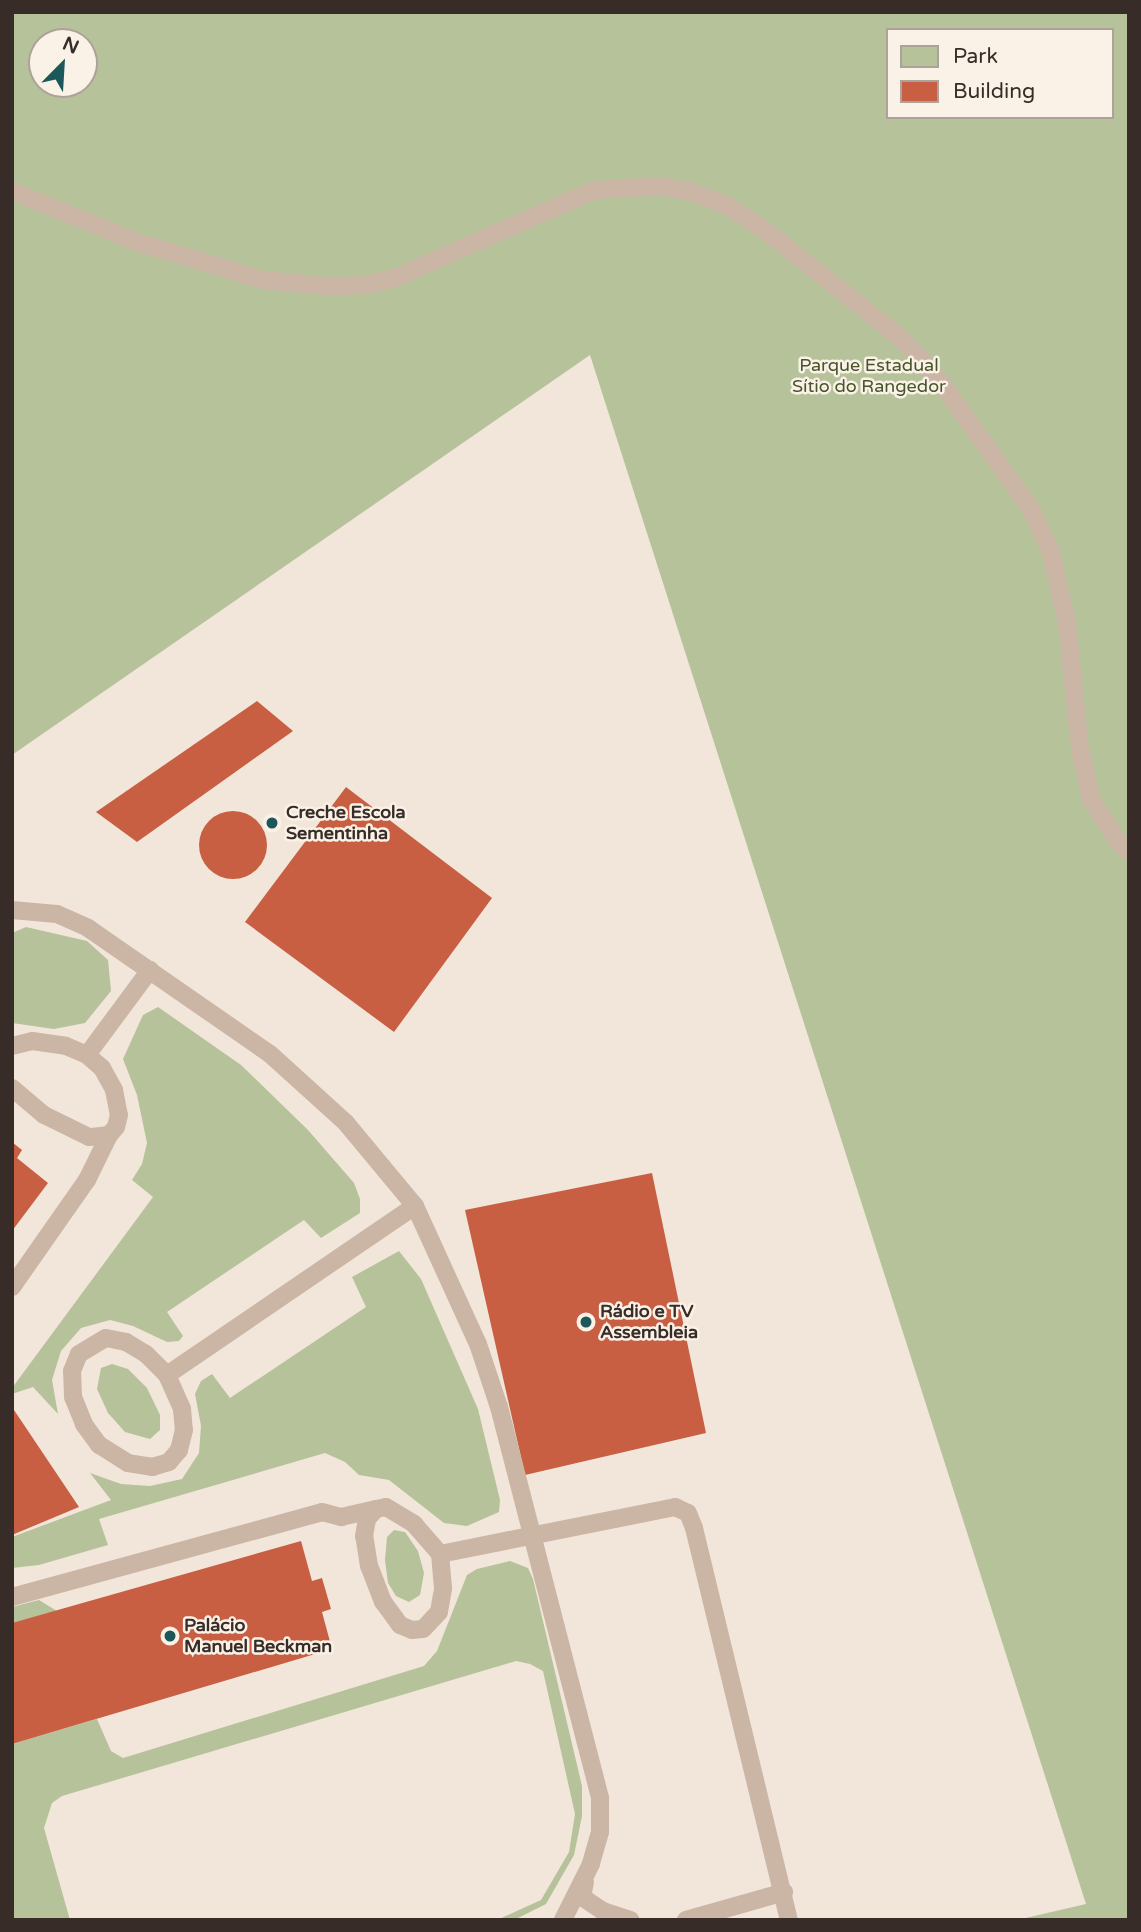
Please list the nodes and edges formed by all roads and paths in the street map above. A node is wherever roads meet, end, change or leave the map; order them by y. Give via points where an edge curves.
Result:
1 (12, 191) edge
2 (1129, 852) edge
3 (12, 910) edge
4 (150, 970) junction
5 (12, 1046) edge
6 (87, 1055) junction
7 (12, 1088) edge
8 (109, 1135) junction
9 (415, 1206) junction
10 (12, 1287) edge
11 (167, 1375) junction
12 (376, 1509) junction
13 (533, 1535) junction
14 (440, 1554) junction
15 (12, 1597) edge
16 (587, 1874) junction
17 (784, 1892) junction
18 (563, 1920) edge
19 (631, 1920) edge
20 (686, 1920) edge
21 (789, 1920) edge

1 - 2 street via 137,242 263,280 336,287 397,277 594,190 660,186 728,206 770,234 920,358 1031,509 1051,552 1065,612 1080,749 1091,799
3 - 4 street via 57,914 88,928
4 - 6 street
4 - 9 street via 270,1054 346,1123
5 - 6 street via 32,1041 66,1046
6 - 8 street via 102,1068 114,1090 119,1115
7 - 8 street via 44,1115 89,1137
8 - 10 street via 87,1180
9 - 11 street
9 - 13 street via 478,1344
11 - 11 street via 126,1342 106,1338 79,1354 72,1371 73,1397 99,1445 128,1463 153,1466 169,1462 179,1450 184,1430 182,1409
12 - 14 street via 398,1512
12 - 14 street via 367,1519 364,1536 369,1566 383,1602 400,1625 422,1629 439,1612 443,1589
12 - 15 street via 341,1517 322,1512
13 - 14 street
13 - 16 street via 600,1798 600,1832
13 - 17 street via 675,1507 688,1513
16 - 18 street
16 - 19 street via 582,1897 603,1911
17 - 20 street
17 - 21 street

